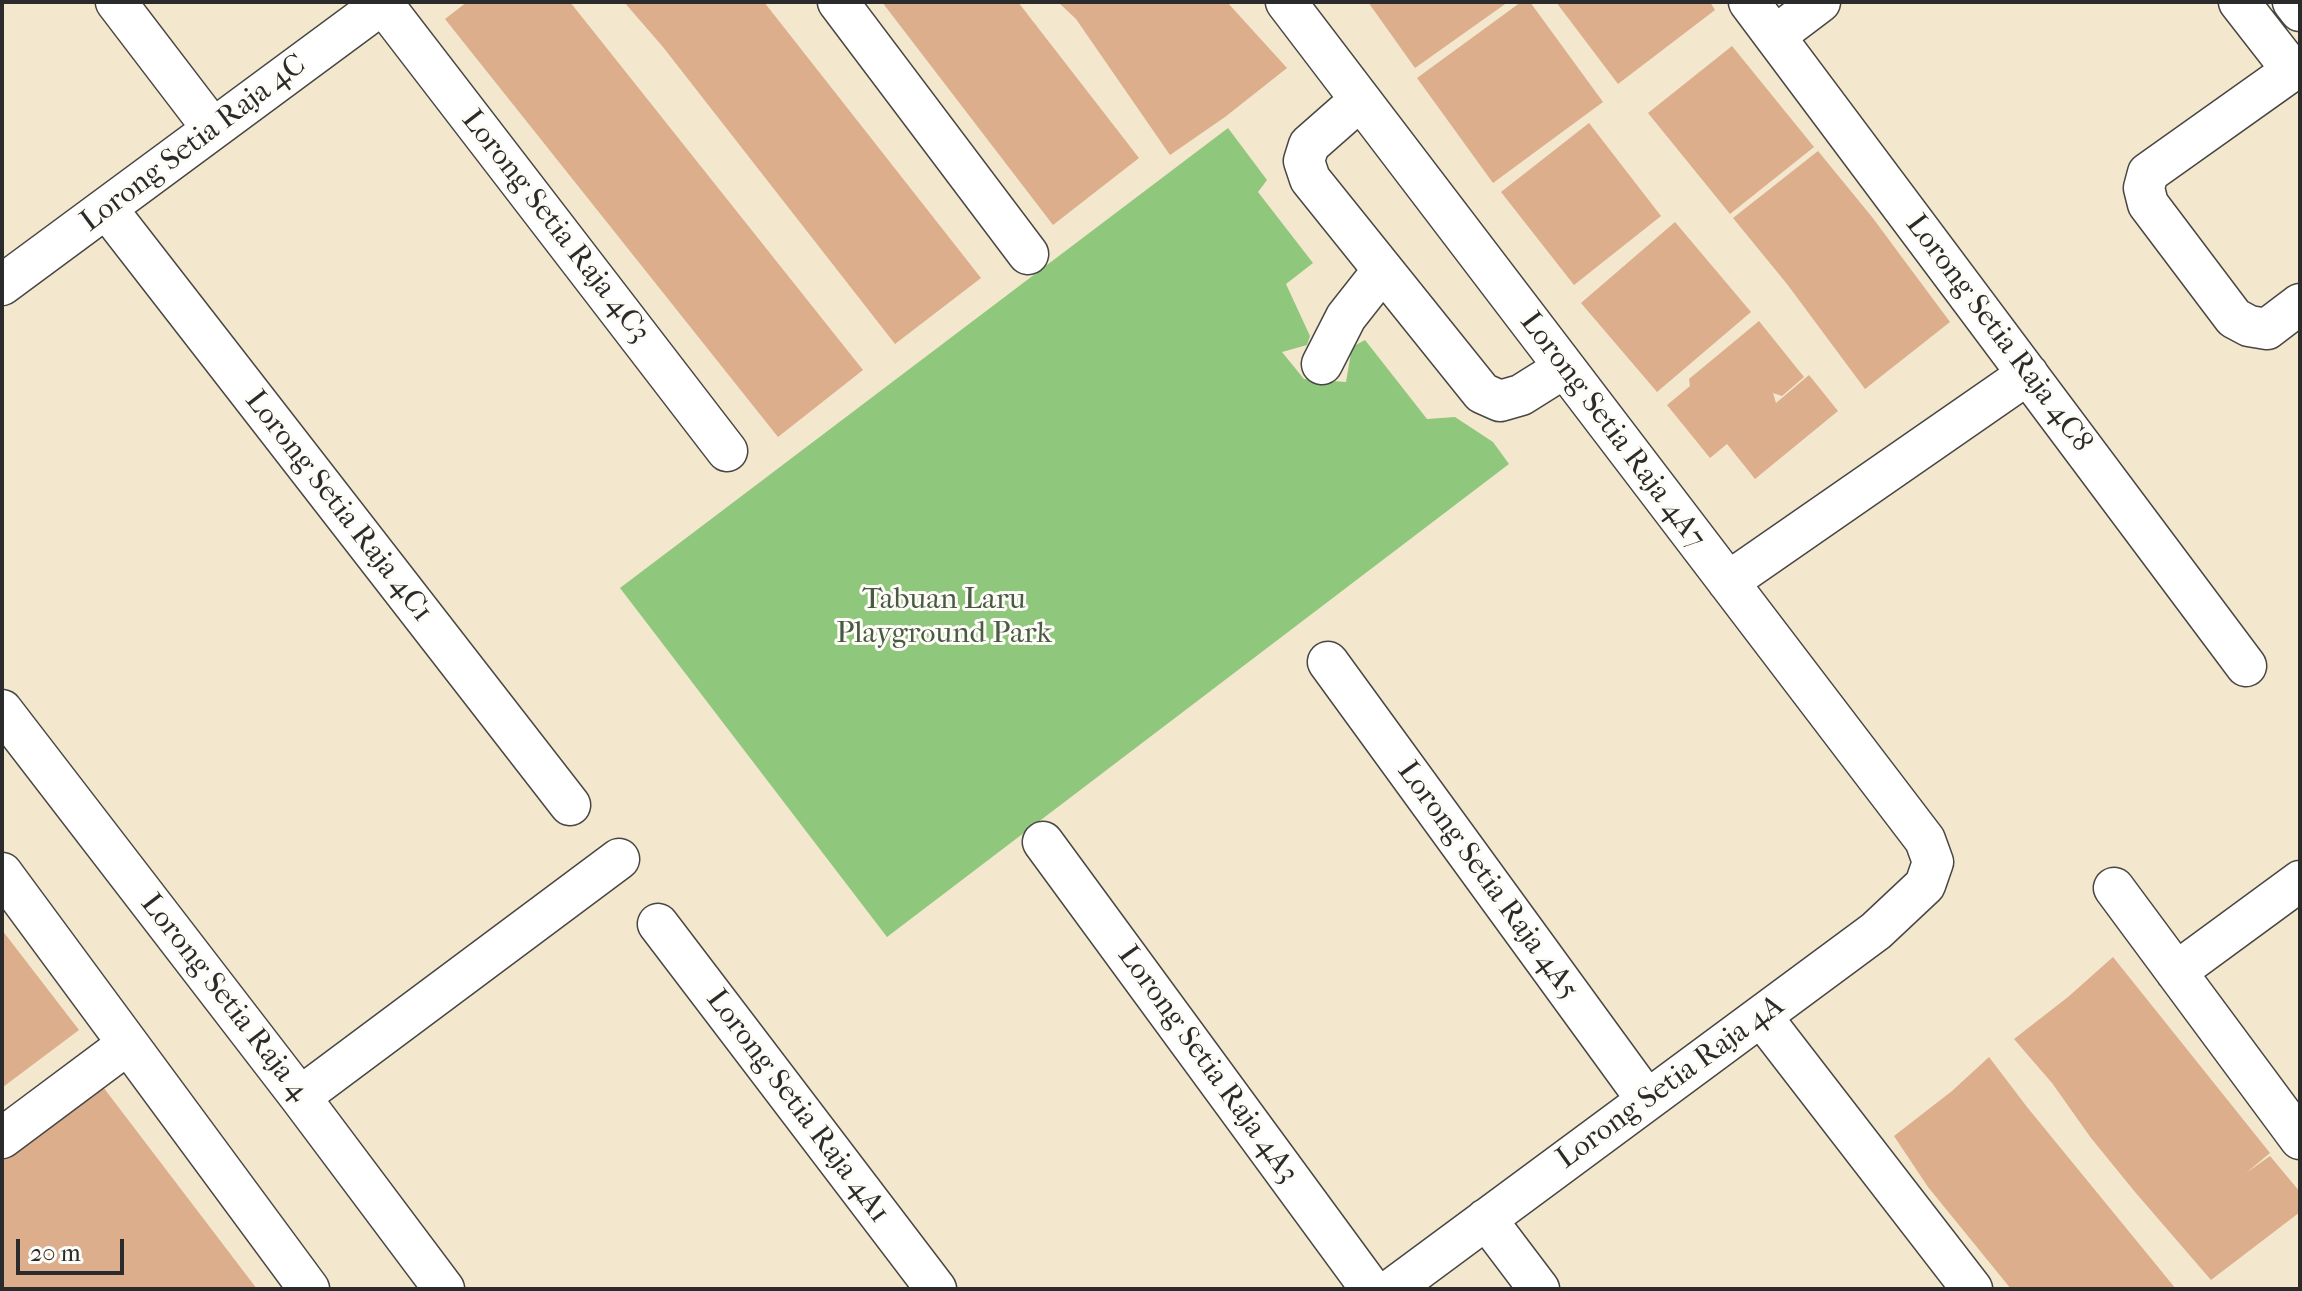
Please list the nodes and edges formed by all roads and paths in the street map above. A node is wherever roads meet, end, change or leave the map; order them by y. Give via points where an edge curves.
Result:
1 (116, 2) edge
2 (838, 2) edge
3 (1286, 2) edge
4 (1749, 2) edge
5 (1820, 2) edge
6 (2239, 2) edge
7 (2293, 2) edge
8 (384, 3) edge
9 (2300, 11) edge
10 (1775, 36) junction
11 (2296, 68) edge
12 (1359, 101) junction
13 (213, 129) junction
14 (107, 209) junction
15 (1028, 254) dead end
16 (1383, 270) junction
17 (2, 285) edge
18 (2300, 304) edge
19 (1322, 364) dead end
20 (1564, 368) junction
21 (2028, 374) junction
22 (727, 451) dead end
23 (1728, 582) junction
24 (1328, 662) dead end
25 (2246, 666) dead end
26 (2, 710) edge
27 (570, 805) dead end
28 (1043, 842) dead end
29 (619, 859) dead end
30 (1933, 862) joint
31 (2, 873) edge
32 (2300, 881) edge
33 (2114, 888) dead end
34 (658, 924) dead end
35 (2176, 972) junction
36 (1761, 1016) junction
37 (128, 1044) junction
38 (300, 1097) junction
39 (1647, 1100) junction
40 (2, 1138) edge
41 (2300, 1139) edge
42 (1486, 1219) junction
43 (309, 1289) edge
44 (444, 1289) edge
45 (936, 1289) edge
46 (1371, 1289) edge
47 (1392, 1289) edge
48 (1539, 1289) edge
49 (1972, 1289) edge

1 - 13 street
2 - 15 street
3 - 12 street, Lorong Setia Raja 4A7
4 - 10 street, Lorong Setia Raja 4C8
5 - 10 street
6 - 11 street
7 - 9 street
8 - 13 street, Lorong Setia Raja 4C
8 - 22 street, Lorong Setia Raja 4C3
10 - 21 street, Lorong Setia Raja 4C8
11 - 18 street via 2148,173 2144,188 2148,204 2234,318 2267,329
12 - 16 street via 1309,145 1304,161 1310,179
12 - 20 street, Lorong Setia Raja 4A7
13 - 14 street, Lorong Setia Raja 4C
14 - 17 street, Lorong Setia Raja 4C
14 - 27 street, Lorong Setia Raja 4C1
16 - 19 street via 1346,317
16 - 20 street via 1482,393 1500,401 1521,395
20 - 23 street, Lorong Setia Raja 4A7
21 - 23 street
21 - 25 street, Lorong Setia Raja 4C8
23 - 30 street, Lorong Setia Raja 4A7 via 1925,840
24 - 39 street, Lorong Setia Raja 4A5
26 - 38 street, Lorong Setia Raja 4
28 - 46 street, Lorong Setia Raja 4A3
29 - 38 street
30 - 36 street, Lorong Setia Raja 4A via 1925,885 1876,931
31 - 37 street
32 - 35 street
33 - 35 street
34 - 45 street, Lorong Setia Raja 4A1
35 - 41 street
36 - 39 street, Lorong Setia Raja 4A
36 - 49 street
37 - 40 street
37 - 43 street
38 - 44 street, Lorong Setia Raja 4
39 - 42 street, Lorong Setia Raja 4A
42 - 47 street, Lorong Setia Raja 4A
42 - 48 street

